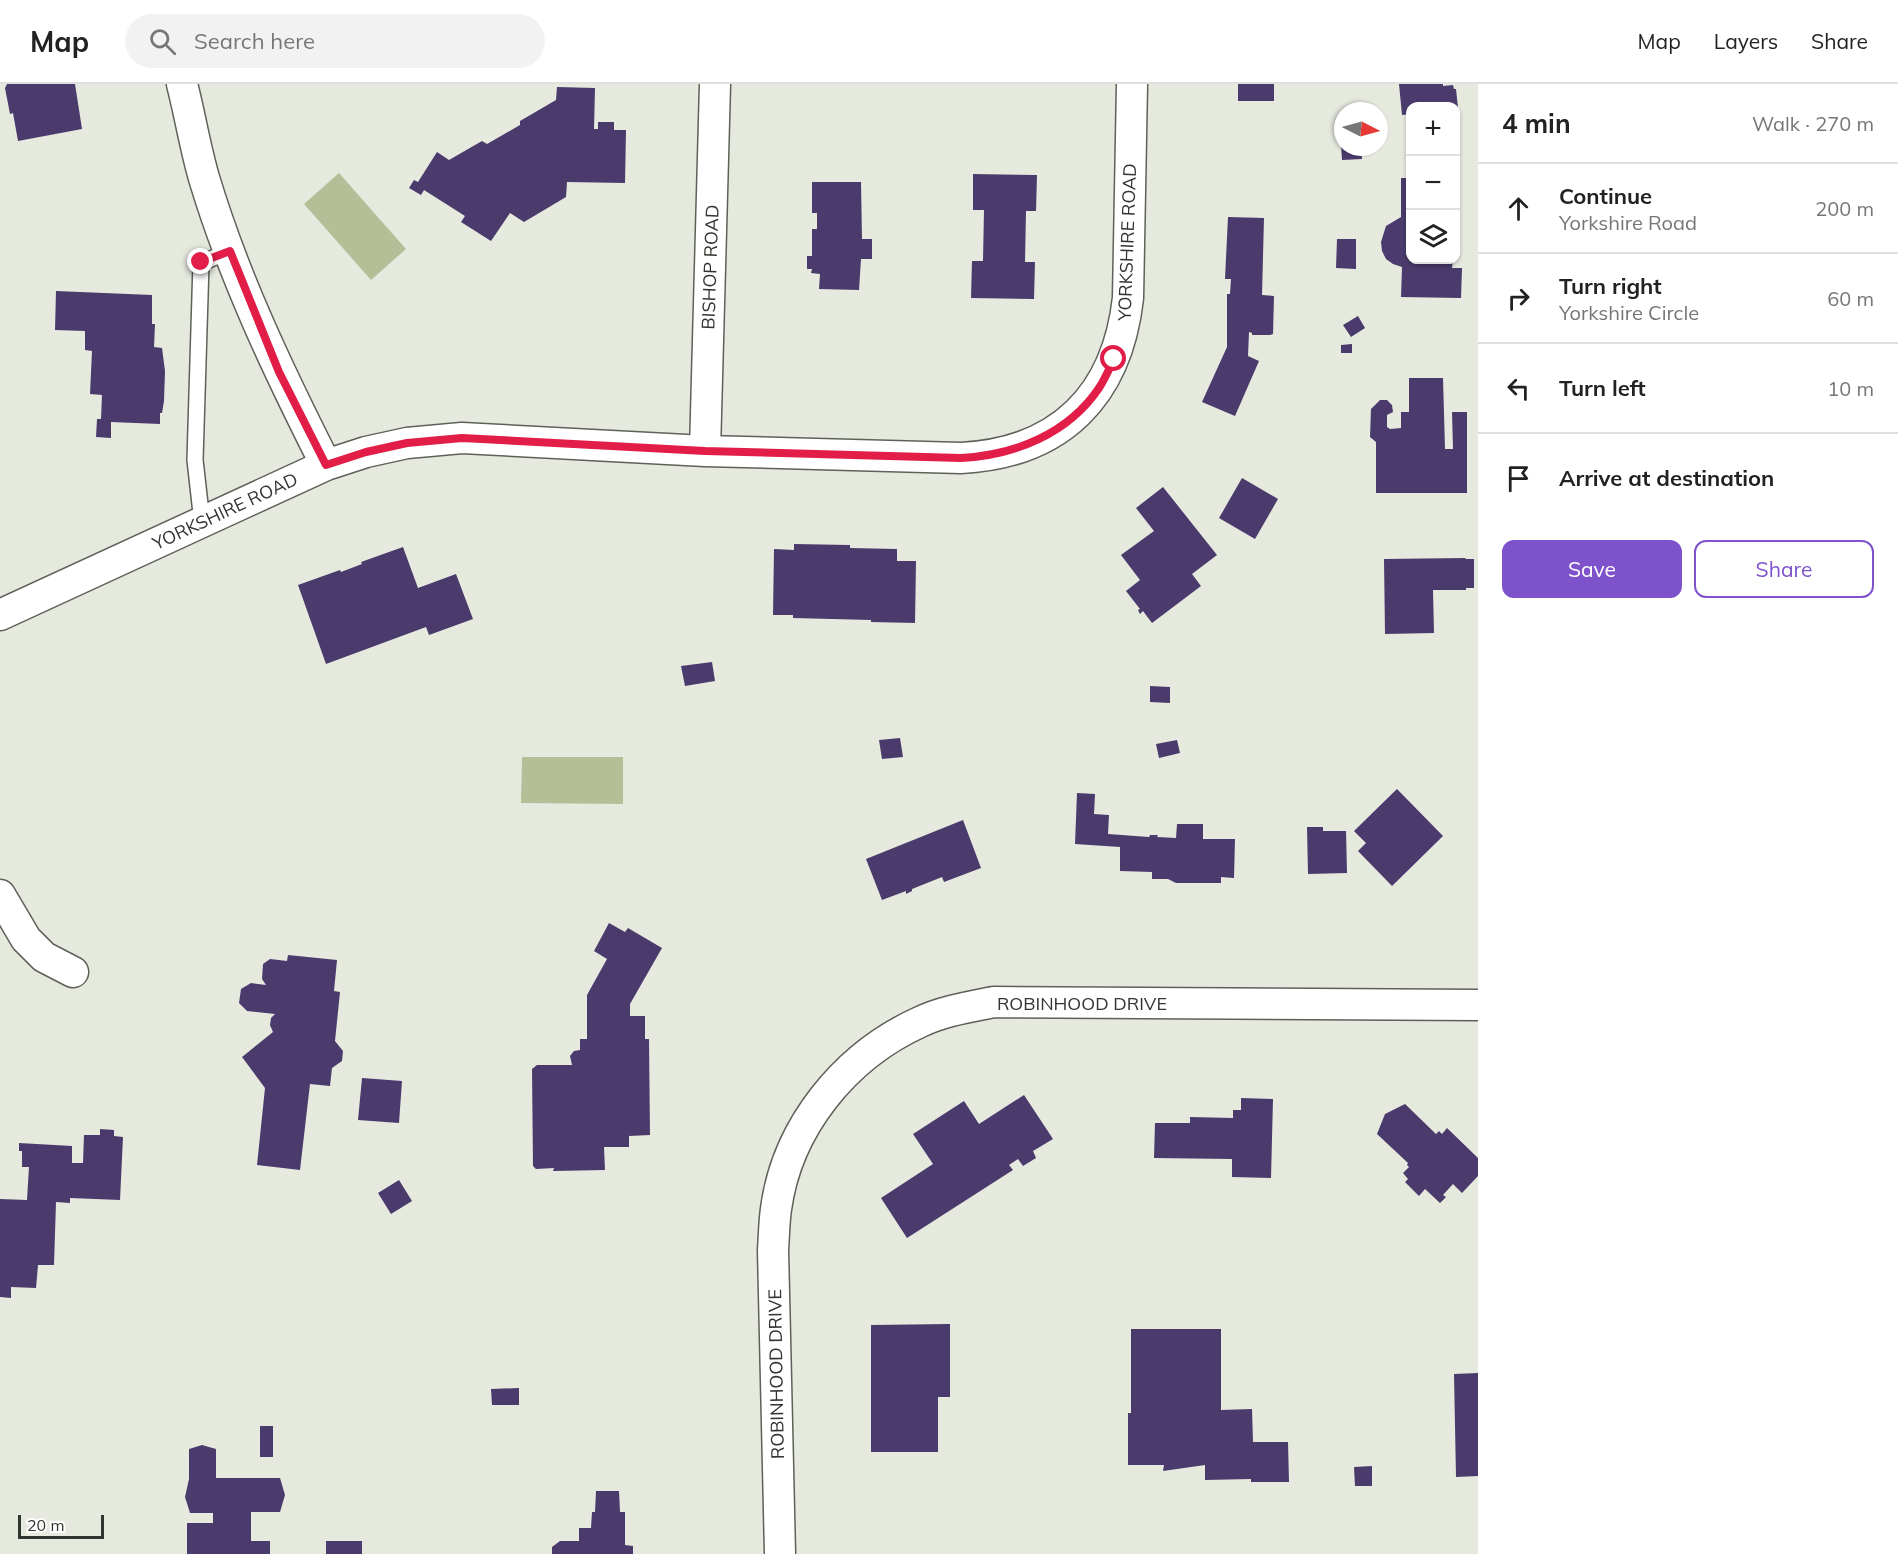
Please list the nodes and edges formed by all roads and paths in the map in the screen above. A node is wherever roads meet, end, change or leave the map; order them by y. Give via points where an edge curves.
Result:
1 (182, 84) edge
2 (715, 84) edge
3 (1132, 84) edge
4 (230, 251) junction
5 (705, 451) junction
6 (326, 465) junction
7 (202, 522) junction
8 (0, 615) edge
9 (0, 895) edge
10 (73, 972) dead end
11 (1478, 1005) edge
12 (780, 1554) edge

1 - 4 street via 204,177
2 - 5 street, BISHOP ROAD
3 - 5 street, YORKSHIRE ROAD via 1125,327 1098,389 1076,415 1038,440 984,457
4 - 6 street via 279,372
4 - 7 lane via 201,262 195,460
5 - 6 street, YORKSHIRE ROAD via 462,438 407,443
6 - 7 street, YORKSHIRE ROAD
7 - 8 street, YORKSHIRE ROAD
9 - 10 street via 26,939 44,957
11 - 12 street, ROBINHOOD DRIVE via 994,1002 953,1010 921,1022 890,1037 856,1062 826,1093 803,1128 786,1167 776,1208 773,1250

